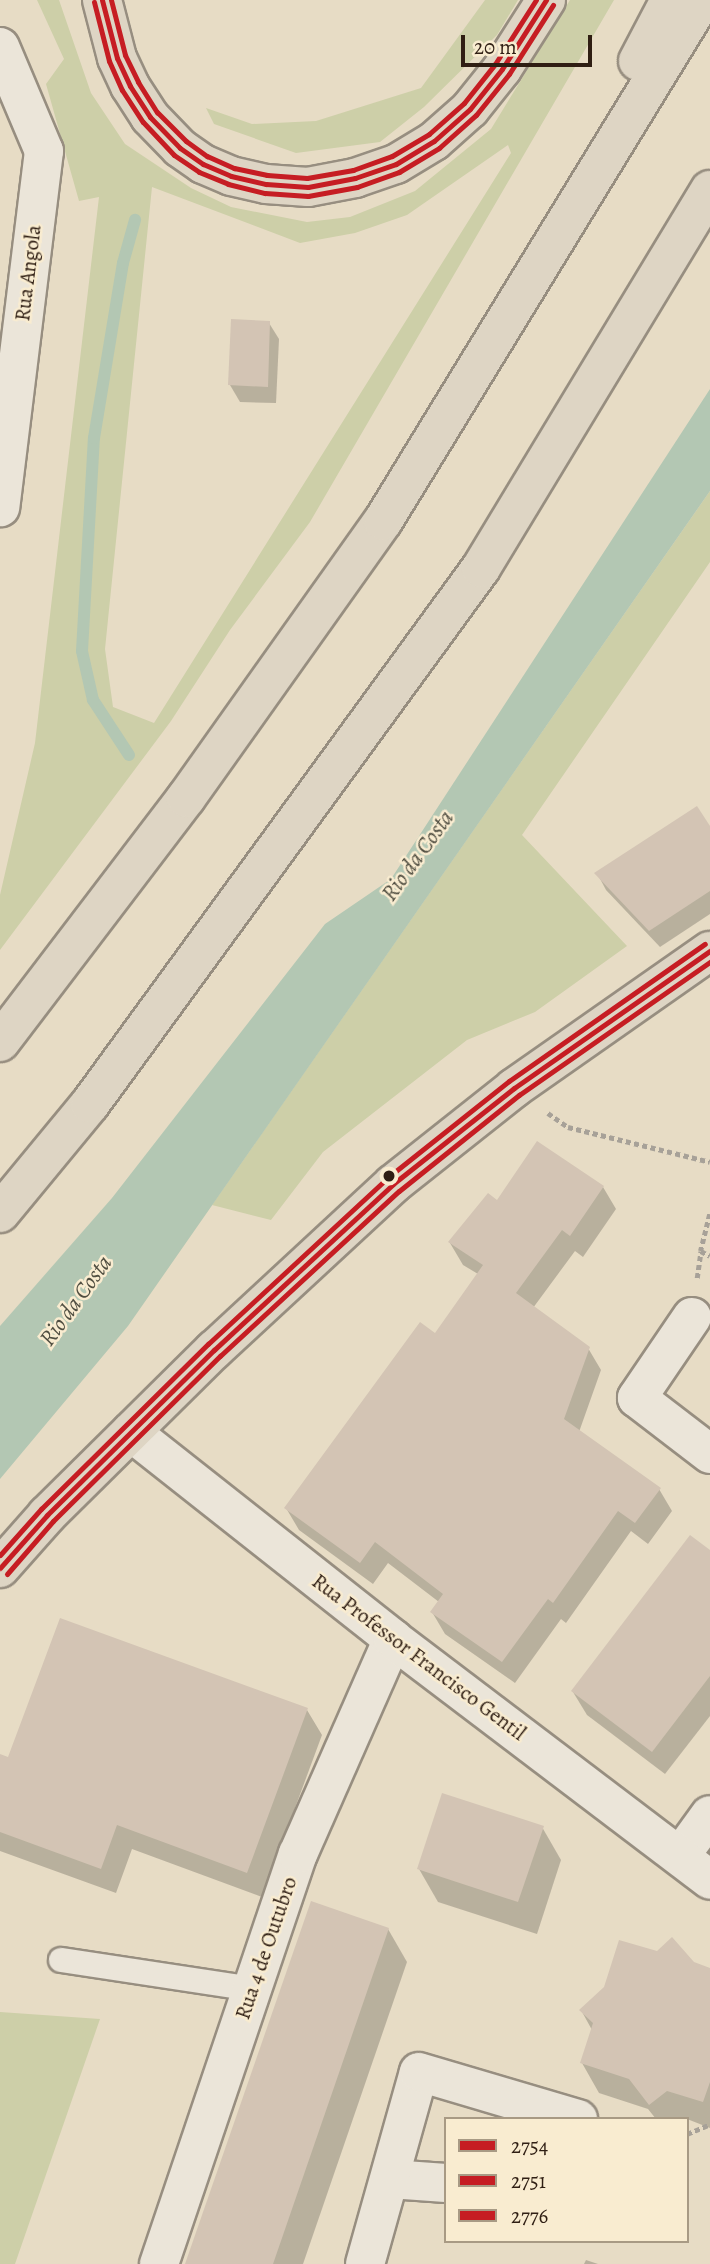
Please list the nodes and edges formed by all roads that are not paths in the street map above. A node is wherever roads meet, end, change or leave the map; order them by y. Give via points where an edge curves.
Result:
1 (102, 0) edge
2 (546, 0) edge
3 (670, 0) edge
4 (702, 0) edge
5 (0, 47) edge
6 (710, 160) edge
7 (710, 190) edge
8 (628, 321) junction
9 (493, 339) junction
10 (0, 507) edge
11 (710, 951) edge
12 (0, 1042) edge
13 (0, 1213) edge
14 (692, 1317) dead end
15 (131, 1432) junction
16 (710, 1454) edge
17 (0, 1568) edge
18 (393, 1639) junction
19 (710, 1815) edge
20 (681, 1856) junction
21 (710, 1880) edge
22 (61, 1960) dead end
23 (252, 1989) junction
24 (571, 2117) edge
25 (390, 2179) junction
26 (444, 2182) edge
27 (159, 2264) edge
28 (365, 2264) edge

1 - 2 main road via 117,58 130,86 150,117 180,148 231,176 308,187 396,164 434,141 470,110
3 - 9 main road
4 - 9 main road
5 - 10 street, Rua Angola via 44,151
6 - 8 main road
7 - 8 main road
8 - 13 main road via 481,568 98,1093
9 - 12 main road via 383,521 186,798
11 - 15 main road via 514,1088 393,1184
14 - 16 street via 637,1398
15 - 17 main road
15 - 18 street, Rua Professor Francisco Gentil
18 - 20 street, Rua Professor Francisco Gentil
18 - 23 street, Rua 4 de Outubro via 298,1854
19 - 20 street
20 - 21 street, Rua Professor Francisco Gentil
22 - 23 lane
23 - 27 street, Rua 4 de Outubro
24 - 25 street via 419,2072
25 - 26 street
25 - 28 street

